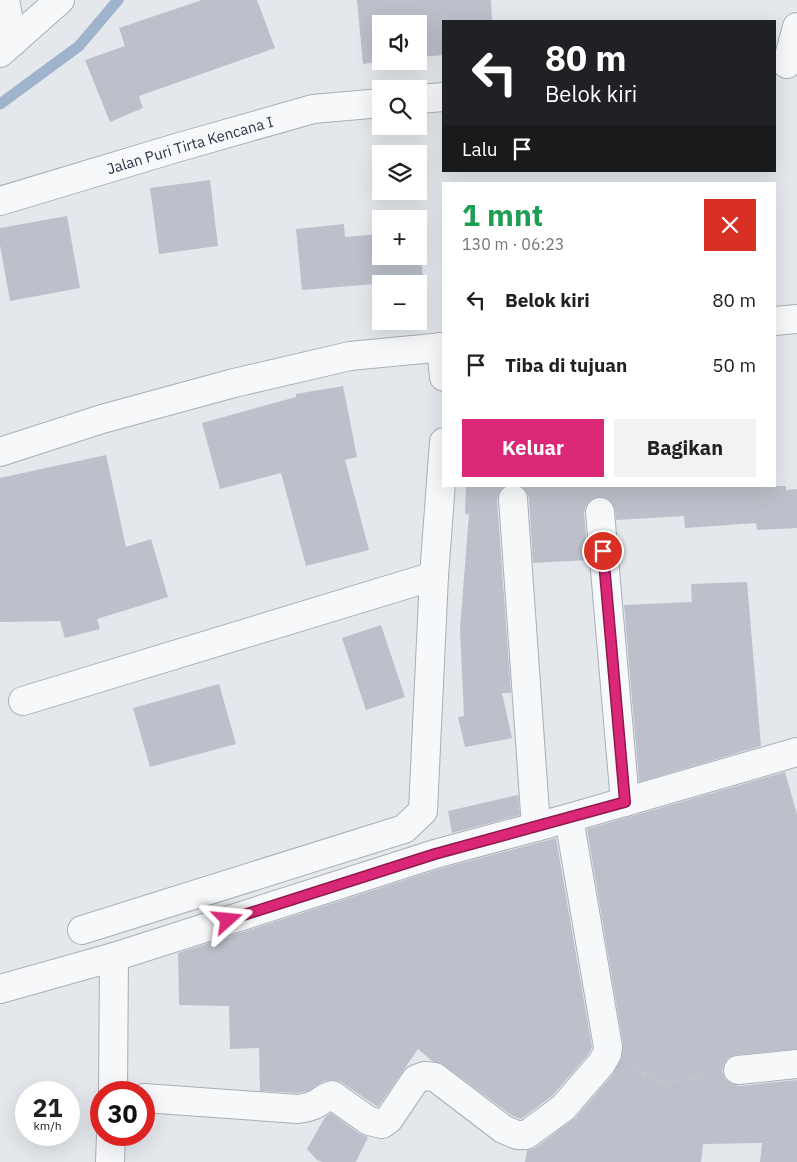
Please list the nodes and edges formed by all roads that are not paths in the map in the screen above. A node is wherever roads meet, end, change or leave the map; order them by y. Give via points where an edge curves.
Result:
1 (5, 0) edge
2 (60, 0) edge
3 (797, 27) edge
4 (7, 48) edge
5 (786, 64) edge
6 (442, 97) edge
7 (427, 98) edge
8 (372, 104) edge
9 (0, 201) edge
10 (797, 319) edge
11 (776, 321) edge
12 (442, 347) edge
13 (0, 452) edge
14 (442, 469) edge
15 (513, 499) dead end
16 (600, 512) dead end
17 (434, 576) junction
18 (23, 701) dead end
19 (797, 752) edge
20 (625, 802) junction
21 (569, 818) junction
22 (536, 827) junction
23 (82, 930) dead end
24 (114, 957) junction
25 (0, 989) edge
26 (797, 1064) edge
27 (738, 1070) road end
28 (113, 1081) edge
29 (155, 1099) edge
30 (111, 1146) edge
31 (110, 1162) edge

1 - 4 street
2 - 4 street
3 - 5 street
6 - 7 street
8 - 9 street, Jalan Puri Tirta Kencana I via 313,109
10 - 11 street
12 - 13 street via 350,356 234,382
14 - 17 street
15 - 22 street
16 - 20 street
17 - 18 street
17 - 23 street via 423,811 404,829
19 - 20 street
20 - 21 street
21 - 22 street
21 - 29 street via 608,1047 601,1064 562,1108 526,1135 503,1129 435,1076 416,1079 382,1124 369,1121 332,1095 310,1107 298,1109
22 - 24 street via 435,854
24 - 25 street
24 - 28 street
26 - 27 street
30 - 31 street

